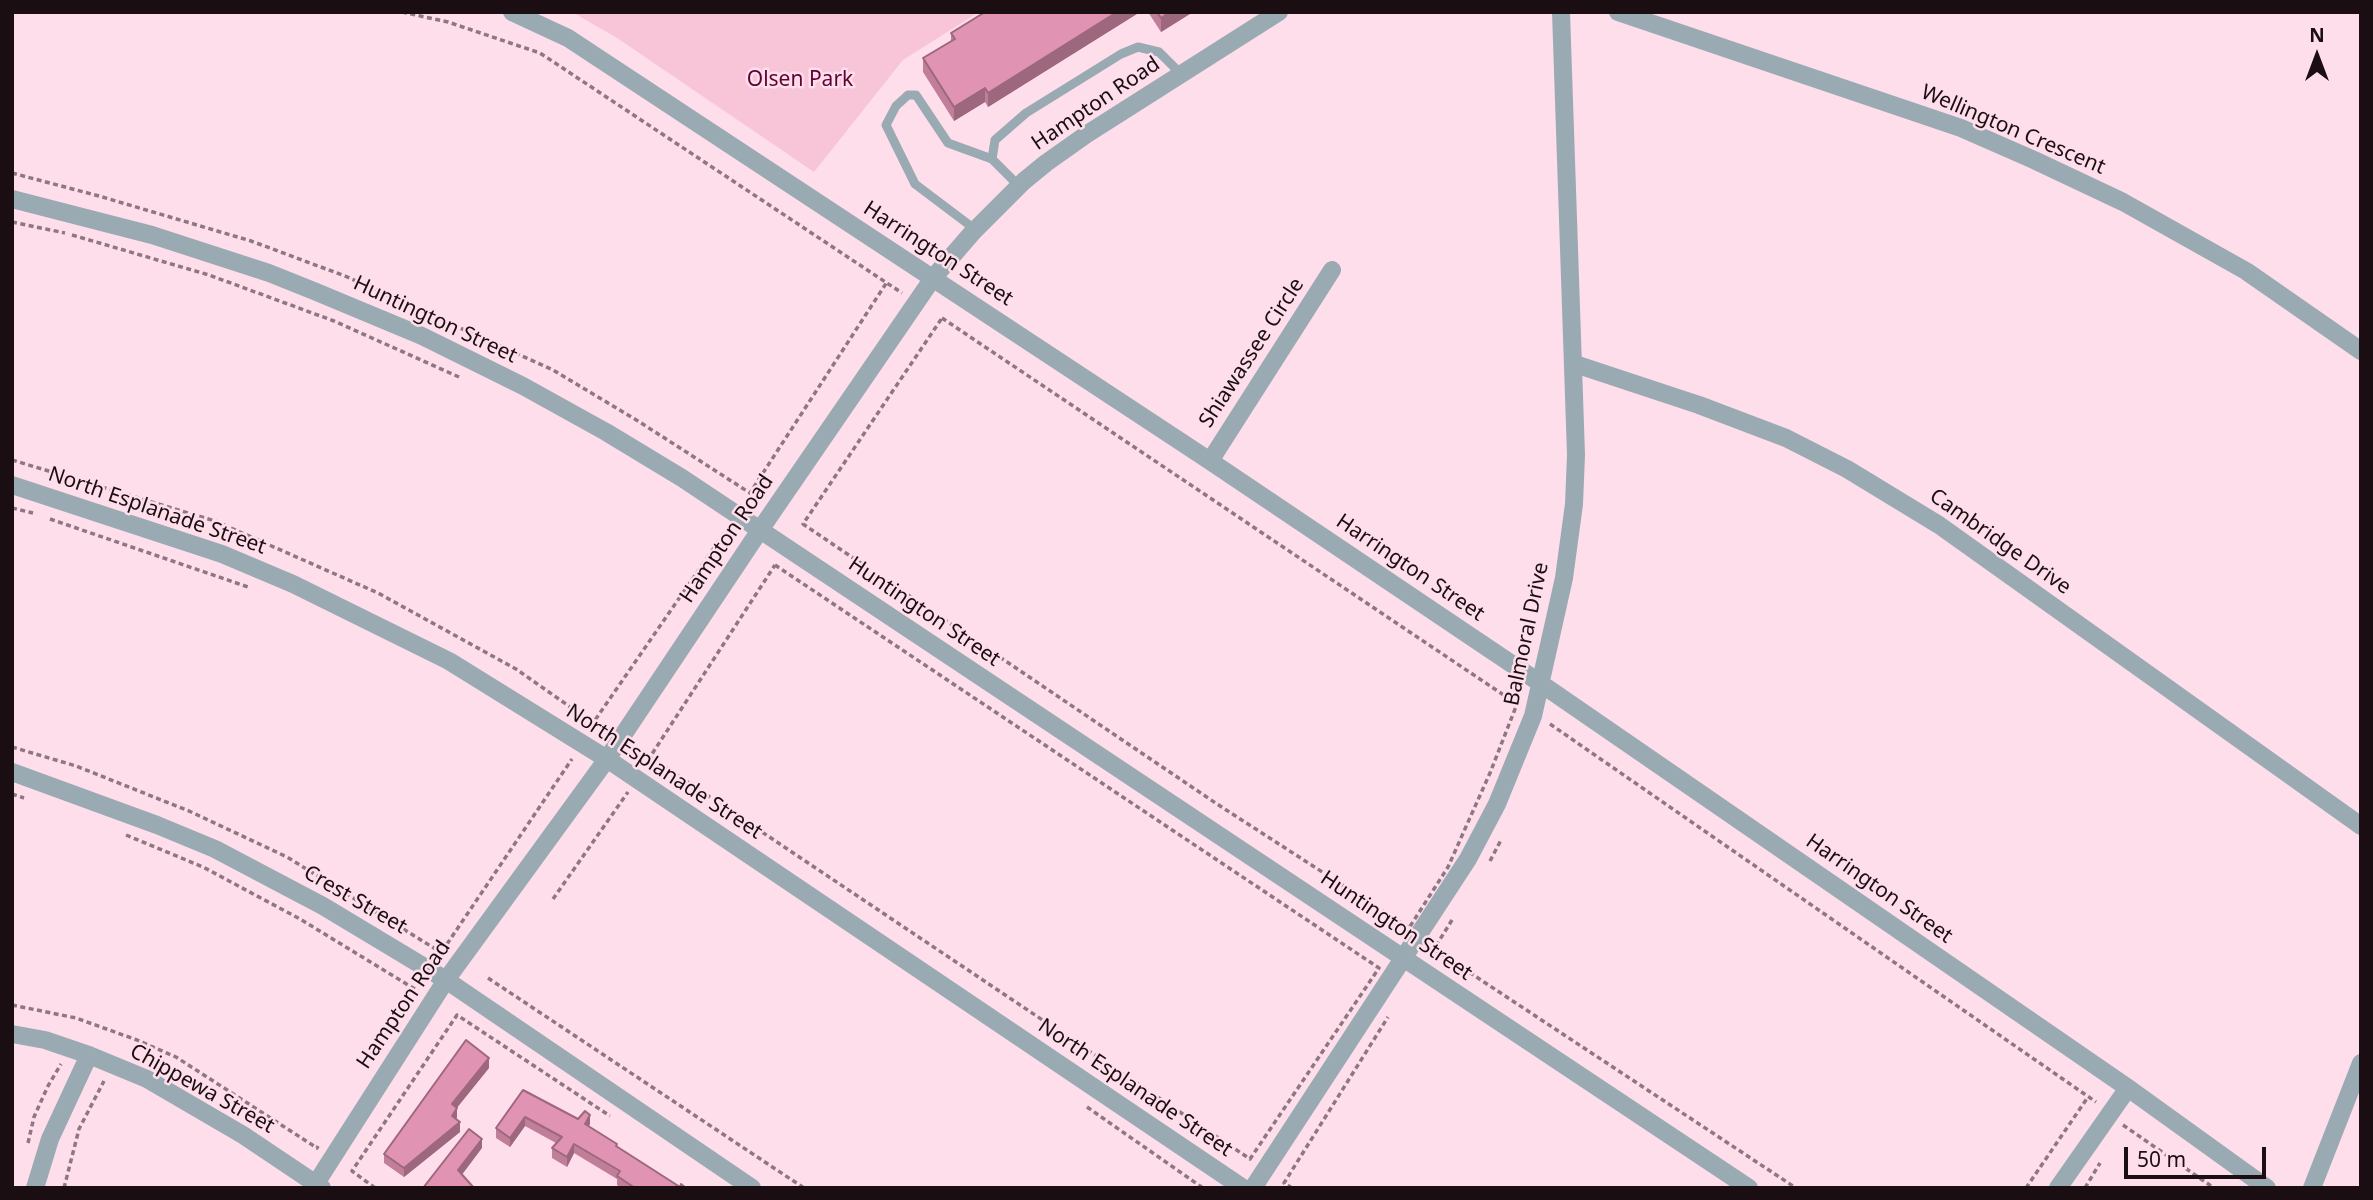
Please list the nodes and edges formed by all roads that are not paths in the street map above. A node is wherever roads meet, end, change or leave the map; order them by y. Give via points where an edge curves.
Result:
1 (512, 12) edge
2 (1279, 12) edge
3 (1562, 12) edge
4 (1618, 12) edge
5 (1181, 74) junction
6 (992, 159) junction
7 (1019, 186) junction
8 (12, 199) edge
9 (975, 230) junction
10 (1332, 270) dead end
11 (933, 278) junction
12 (2361, 351) edge
13 (1575, 364) junction
14 (1210, 461) junction
15 (12, 485) edge
16 (760, 530) junction
17 (1540, 683) junction
18 (607, 759) junction
19 (12, 772) edge
20 (2361, 826) edge
21 (1404, 959) junction
22 (446, 980) junction
23 (12, 1034) edge
24 (89, 1055) junction
25 (2361, 1063) edge
26 (2128, 1088) junction
27 (317, 1186) edge
28 (35, 1188) edge
29 (752, 1188) edge
30 (1243, 1188) edge
31 (1252, 1188) edge
32 (1749, 1188) edge
33 (2058, 1188) edge
34 (2267, 1188) edge
35 (2312, 1188) edge

1 - 11 street, Harrington Street via 568,38
2 - 5 street, Hampton Road
3 - 13 street, Balmoral Drive
4 - 12 street, Wellington Crescent via 1961,128 2034,160 2223,257
5 - 6 lane via 1159,52 1138,47 1121,54 1026,113 995,140
5 - 7 street, Hampton Road via 1087,134
6 - 7 lane
6 - 9 lane via 948,143 916,95 908,95 896,106 886,125 915,184
7 - 9 street, Hampton Road
8 - 16 street, Huntington Street via 218,256 422,336 606,432
9 - 11 street, Hampton Road
10 - 14 street, Shiawassee Circle
11 - 14 street, Harrington Street
11 - 16 street, Hampton Road
13 - 17 street, Balmoral Drive via 1574,504 1564,578
13 - 20 street, Cambridge Drive via 1786,438 1847,469 1939,525
14 - 17 street, Harrington Street
15 - 18 street, North Esplanade Street via 222,554 293,584 449,662
16 - 18 street, Hampton Road
16 - 21 street, Huntington Street
17 - 21 street, Balmoral Drive via 1533,716 1497,804
17 - 26 street, Harrington Street
18 - 22 street, Hampton Road
18 - 30 street, North Esplanade Street
19 - 22 street, Crest Street via 215,849 323,906
21 - 31 street, Balmoral Drive
21 - 32 street, Huntington Street
22 - 27 street, Hampton Road
22 - 29 street, Crest Street
23 - 24 street, Chippewa Street
24 - 27 street, Chippewa Street via 147,1079
24 - 28 street via 50,1139
25 - 35 street
26 - 33 street
26 - 34 street, Harrington Street

